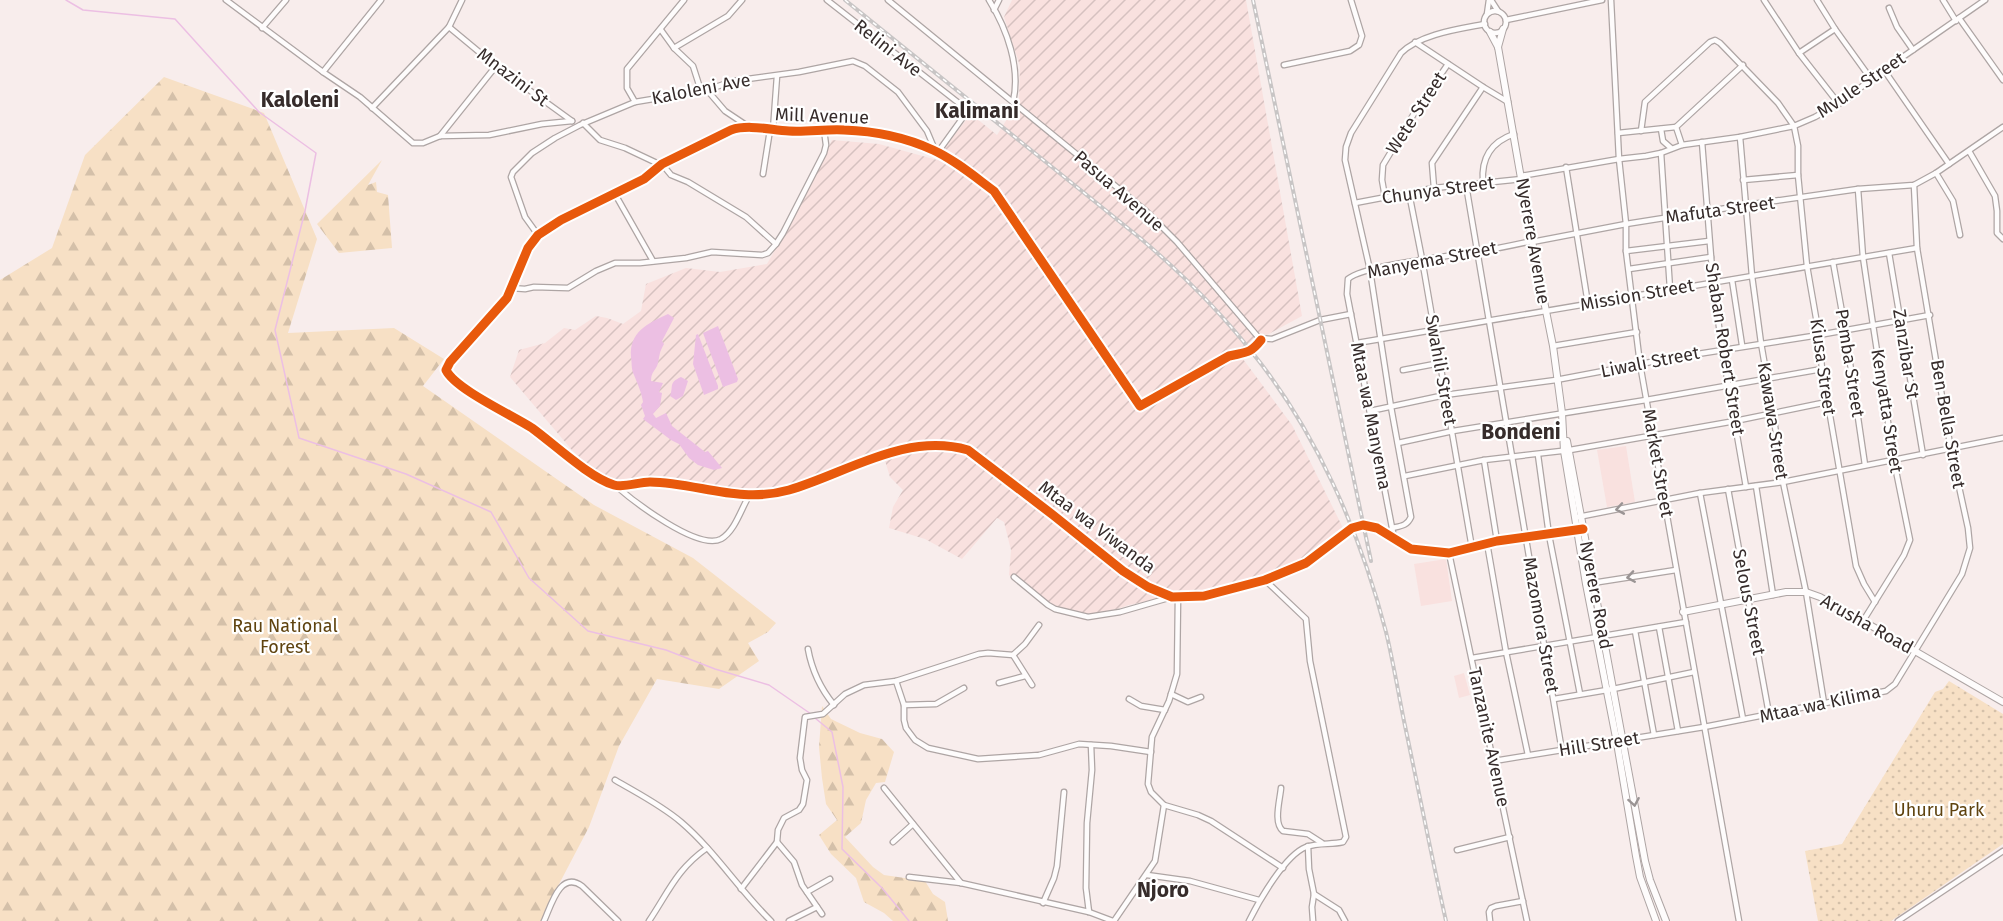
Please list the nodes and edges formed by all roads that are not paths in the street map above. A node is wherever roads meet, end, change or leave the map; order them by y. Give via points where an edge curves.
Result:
1 (226, 0) edge
2 (286, 0) edge
3 (381, 0) edge
4 (454, 0) edge
5 (684, 0) edge
6 (742, 0) edge
7 (827, 0) edge
8 (888, 0) edge
9 (989, 0) edge
10 (999, 0) edge
11 (1352, 0) edge
12 (1490, 0) edge
13 (1602, 0) edge
14 (1611, 0) edge
15 (1764, 0) edge
16 (1817, 0) edge
17 (1943, 0) edge
18 (1980, 1) edge
19 (461, 2) edge
20 (1889, 9) dead end
21 (994, 10) junction
22 (1498, 11) junction
23 (1487, 14) junction
24 (1957, 19) junction
25 (1506, 20) junction
26 (1485, 24) junction
27 (449, 27) junction
28 (262, 28) junction
29 (1503, 29) junction
30 (1835, 29) junction
31 (661, 30) junction
32 (1490, 32) junction
33 (1415, 42) junction
34 (1498, 47) junction
35 (674, 48) junction
36 (1913, 50) junction
37 (1799, 53) junction
38 (1448, 64) junction
39 (1284, 65) dead end
40 (1743, 65) junction
41 (496, 66) junction
42 (1884, 70) junction
43 (323, 72) junction
44 (777, 76) junction
45 (1871, 79) junction
46 (2003, 80) edge
47 (1483, 87) junction
48 (704, 91) junction
49 (635, 102) junction
50 (1013, 102) junction
51 (1508, 102) junction
52 (1839, 104) junction
53 (372, 108) junction
54 (572, 121) junction
55 (581, 124) junction
56 (1794, 126) junction
57 (749, 127) junction
58 (1676, 127) junction
59 (2003, 127) edge
60 (1661, 129) junction
61 (772, 130) junction
62 (824, 130) junction
63 (1641, 131) junction
64 (1618, 133) junction
65 (1514, 134) junction
66 (440, 136) junction
67 (1740, 137) junction
68 (1702, 142) junction
69 (1682, 145) junction
70 (1671, 148) junction
71 (936, 151) junction
72 (1969, 151) junction
73 (1660, 153) junction
74 (1619, 159) junction
75 (1949, 164) junction
76 (662, 165) junction
77 (1566, 167) junction
78 (1936, 173) junction
79 (763, 174) dead end
80 (1798, 175) junction
81 (1522, 178) junction
82 (1743, 180) junction
83 (1483, 182) junction
84 (1466, 185) junction
85 (1911, 185) junction
86 (1434, 188) junction
87 (1858, 189) junction
88 (1409, 193) junction
89 (615, 194) junction
90 (1385, 197) junction
91 (1802, 198) junction
92 (1355, 203) junction
93 (1746, 205) junction
94 (1708, 211) junction
95 (1666, 218) junction
96 (1626, 224) junction
97 (1576, 233) junction
98 (538, 235) junction
99 (1960, 235) dead end
100 (2003, 239) edge
101 (1532, 242) junction
102 (1709, 242) junction
103 (776, 244) junction
104 (1668, 246) junction
105 (1917, 248) junction
106 (1477, 251) junction
107 (1626, 251) junction
108 (1889, 253) junction
109 (1863, 256) junction
110 (1711, 257) junction
111 (1422, 259) junction
112 (653, 261) junction
113 (1833, 262) junction
114 (1669, 264) junction
115 (1807, 266) junction
116 (1629, 269) junction
117 (1370, 270) junction
118 (1752, 276) junction
119 (1732, 280) junction
120 (1713, 282) junction
121 (511, 288) junction
122 (1670, 289) junction
123 (1347, 294) joint
124 (1631, 296) junction
125 (1588, 304) junction
126 (1546, 312) junction
127 (1351, 314) junction
128 (1930, 315) junction
129 (1900, 320) junction
130 (1489, 322) junction
131 (1873, 325) junction
132 (1434, 329) junction
133 (1845, 329) junction
134 (1637, 332) junction
135 (1819, 335) junction
136 (1381, 339) junction
137 (1261, 340) junction
138 (1357, 343) junction
139 (1761, 343) junction
140 (1742, 345) junction
141 (1553, 346) junction
142 (1722, 349) junction
143 (1440, 363) junction
144 (1640, 363) junction
145 (1822, 369) junction
146 (1403, 370) dead end
147 (1767, 379) junction
148 (1556, 380) junction
149 (1729, 385) junction
150 (1499, 387) junction
151 (1445, 395) junction
152 (1646, 400) junction
153 (1827, 402) junction
154 (1391, 407) junction
155 (1370, 411) junction
156 (1773, 412) junction
157 (1562, 413) junction
158 (1735, 421) junction
159 (1504, 422) junction
160 (1452, 431) junction
161 (1564, 435) joint
162 (1652, 435) junction
163 (2003, 438) edge
164 (1398, 442) junction
165 (1567, 450) junction
166 (1951, 450) junction
167 (1538, 455) junction
168 (1923, 455) junction
169 (1512, 457) junction
170 (1484, 460) junction
171 (1894, 461) junction
172 (1458, 465) junction
173 (1865, 465) junction
174 (1839, 471) junction
175 (1405, 476) junction
176 (1783, 482) junction
177 (616, 486) junction
178 (1756, 486) junction
179 (1746, 487) junction
180 (1728, 489) junction
181 (1700, 493) junction
182 (748, 496) junction
183 (1665, 499) junction
184 (1578, 517) junction
185 (1392, 528) junction
186 (1581, 530) junction
187 (1549, 535) junction
188 (1394, 538) junction
189 (1526, 538) junction
190 (1497, 541) junction
191 (1487, 543) junction
192 (1472, 548) junction
193 (1449, 553) junction
194 (1676, 570) junction
195 (1014, 577) dead end
196 (1265, 580) junction
197 (1590, 583) junction
198 (1806, 592) junction
199 (1773, 595) junction
200 (1175, 597) junction
201 (1747, 599) junction
202 (1875, 602) junction
203 (1720, 604) junction
204 (1683, 612) junction
205 (1863, 621) junction
206 (1686, 622) junction
207 (1039, 625) dead end
208 (1659, 627) junction
209 (1635, 631) junction
210 (1600, 637) junction
211 (1569, 642) junction
212 (1545, 646) junction
213 (807, 649) dead end
214 (1916, 651) junction
215 (1506, 652) junction
216 (1012, 655) junction
217 (1472, 658) junction
218 (1694, 672) junction
219 (1025, 676) junction
220 (1669, 678) junction
221 (896, 681) junction
222 (1644, 682) junction
223 (999, 683) dead end
224 (1032, 685) dead end
225 (964, 688) dead end
226 (1610, 690) junction
227 (1171, 694) junction
228 (1580, 694) junction
229 (1201, 697) dead end
230 (1129, 699) dead end
231 (1554, 699) junction
232 (2003, 702) edge
233 (1824, 703) junction
234 (834, 705) junction
235 (904, 705) junction
236 (1165, 710) junction
237 (1769, 714) junction
238 (1743, 719) junction
239 (1704, 727) junction
240 (1678, 731) junction
241 (1654, 735) junction
242 (1620, 742) junction
243 (1091, 745) junction
244 (1562, 751) junction
245 (1151, 752) junction
246 (1528, 755) junction
247 (1494, 761) junction
248 (615, 780) dead end
249 (884, 788) dead end
250 (1281, 788) dead end
251 (1064, 792) dead end
252 (1164, 805) junction
253 (913, 824) junction
254 (1510, 837) junction
255 (777, 842) junction
256 (893, 842) dead end
257 (1322, 843) junction
258 (1308, 846) junction
259 (707, 848) junction
260 (1457, 850) dead end
261 (2003, 851) edge
262 (1282, 868) junction
263 (1147, 875) junction
264 (909, 877) dead end
265 (830, 879) dead end
266 (961, 883) junction
267 (741, 889) junction
268 (807, 892) junction
269 (1314, 894) junction
270 (1259, 900) junction
271 (1523, 901) junction
272 (1043, 903) junction
273 (817, 907) junction
274 (1089, 912) junction
275 (822, 914) dead end
276 (544, 921) edge
277 (618, 921) edge
278 (650, 921) edge
279 (771, 921) edge
280 (789, 921) edge
281 (1113, 921) edge
282 (1249, 921) edge
283 (1313, 921) edge
284 (1345, 921) edge
285 (1490, 921) edge
286 (1527, 921) edge
287 (1656, 921) edge
288 (1666, 921) edge
289 (1739, 921) edge
290 (1898, 921) edge

1 - 28 street
2 - 28 street
3 - 43 street
4 - 19 street
5 - 31 street
6 - 35 street via 728,16
7 - 71 street, Relini Ave via 960,104 964,116
8 - 50 street, Pasua Avenue
9 - 21 street
10 - 21 street
11 - 39 street via 1362,36 1359,45 1350,51
12 - 22 street
12 - 23 street
13 - 25 street
14 - 64 street, Market Street
15 - 37 street
16 - 30 street
17 - 24 street
18 - 24 street, Mvule Street
19 - 27 street
20 - 36 street
21 - 50 street via 1017,78
22 - 23 street
22 - 25 street
23 - 26 street
24 - 36 street, Mvule Street
24 - 46 street
25 - 29 street
26 - 32 street
26 - 33 street
27 - 41 street, Mnazini St
27 - 53 street
28 - 43 street
29 - 32 street
29 - 34 main road
30 - 37 street
30 - 45 street
31 - 35 street
31 - 49 street via 627,69 627,88
32 - 34 main road
33 - 38 street
33 - 92 street via 1401,53 1351,133 1345,160
34 - 51 main road, Nyerere Avenue
35 - 48 street via 693,66
36 - 42 street, Mvule Street
37 - 52 street
38 - 47 street
38 - 90 street, Wete Street via 1383,165
40 - 56 street
40 - 58 street
40 - 63 street via 1712,40 1644,102
41 - 54 street, Mnazini St
41 - 66 street
42 - 45 street, Mvule Street
42 - 75 street
43 - 53 street
44 - 48 street, Kaloleni Ave via 734,81
44 - 61 street
44 - 71 street, Kaloleni Ave via 859,63 898,92 927,131
45 - 52 street, Mvule Street
47 - 51 street
47 - 86 street via 1432,163
48 - 49 street, Kaloleni Ave
48 - 57 street
49 - 55 street, Kaloleni Ave
50 - 137 street, Pasua Avenue via 1146,211
51 - 65 main road, Nyerere Avenue
52 - 56 street, Mvule Street
53 - 66 street via 413,143
54 - 55 street, Mnazini St
54 - 66 street via 489,135
55 - 76 street, Mnazini St via 600,140
55 - 98 street, Kaloleni Ave via 541,147 512,174 525,217
56 - 67 street, Mvule Street
56 - 80 street, Kiusa Street
57 - 61 street, Mill Avenue
57 - 76 street, Mill Avenue via 731,130
58 - 60 street
58 - 69 street
59 - 72 street
60 - 63 street
60 - 70 street via 1663,141
61 - 62 street, Mill Avenue
61 - 79 street
62 - 71 street, Mill Avenue via 862,131
62 - 103 street via 824,153
63 - 64 street
64 - 74 street, Market Street
65 - 81 main road, Nyerere Avenue
65 - 83 street via 1501,139 1489,153 1483,166
67 - 68 street, Mvule Street
67 - 82 street, Kawawa Street
68 - 69 street, Mvule Street
68 - 94 street, Shaban Robert Street
69 - 70 street, Mvule Street
70 - 73 street, Mvule Street
71 - 137 street, Mill Avenue via 994,191 1140,406 1229,357 1252,351
72 - 75 street
72 - 100 street via 1993,192 1997,233
73 - 74 street, Mvule Street
73 - 95 street
74 - 77 street, Chunya Street
74 - 96 street, Market Street
75 - 78 street
76 - 89 street, Mill Avenue
76 - 103 street, Mnazini St via 671,176 746,217
77 - 81 street, Chunya Street
77 - 97 street
78 - 85 street
78 - 99 street via 1953,201
80 - 82 street
80 - 91 street, Kiusa Street
81 - 83 street, Chunya Street
81 - 101 main road, Nyerere Avenue
82 - 93 street, Kawawa Street
83 - 84 street, Chunya Street
84 - 86 street, Chunya Street
84 - 106 street, Mazomora Street
85 - 87 street, Mafuta Street
85 - 105 street, Ben Bella Street
86 - 88 street, Chunya Street
87 - 91 street, Mafuta Street
87 - 109 street, Kenyatta Street
88 - 90 street, Chunya Street
88 - 111 street, Swahili Street
89 - 98 street, Mill Avenue
89 - 112 street
90 - 92 street, Chunya Street
91 - 93 street, Mafuta Street
91 - 115 street, Kiusa Street
92 - 117 street
93 - 94 street, Mafuta Street
93 - 118 street, Kawawa Street
94 - 95 street, Mafuta Street
94 - 102 street, Shaban Robert Street
95 - 96 street, Mafuta Street
95 - 104 street
96 - 97 street, Mafuta Street
96 - 107 street, Market Street
97 - 101 street, Mafuta Street
97 - 125 street
98 - 121 street, Mill Avenue via 528,248
101 - 106 street, Manyema Street
101 - 126 main road, Nyerere Avenue
102 - 104 street
102 - 110 street, Shaban Robert Street
103 - 112 street via 762,255 712,252
104 - 107 street
104 - 114 street
105 - 108 street, Mission Street
105 - 128 street, Ben Bella Street
106 - 111 street, Manyema Street
106 - 130 street, Mazomora Street
107 - 116 street, Market Street
108 - 109 street, Mission Street
108 - 129 street, Zanzibar St
109 - 113 street, Mission Street
109 - 131 street, Kenyatta Street
110 - 114 street
110 - 120 street, Shaban Robert Street
111 - 117 street, Manyema Street
111 - 132 street, Swahili Street
112 - 121 street via 608,266 568,288
113 - 115 street, Mission Street
113 - 133 street, Pemba Street
114 - 116 street
114 - 122 street
115 - 118 street, Mission Street
115 - 135 street, Kiusa Street
116 - 124 street, Market Street
117 - 123 street, Manyema Street via 1348,279
117 - 136 street
118 - 119 street, Mission Street
118 - 139 street, Kawawa Street
119 - 120 street, Mission Street
119 - 140 street
120 - 122 street, Mission Street
120 - 142 street, Shaban Robert Street
121 - 177 street, Mill Avenue via 507,298 450,362 448,374
122 - 124 street, Mission Street
123 - 127 street, Mtaa wa Manyema
124 - 125 street, Mission Street
124 - 134 street, Market Street
125 - 126 street, Mission Street
126 - 130 street, Mission Street
126 - 141 main road, Nyerere Avenue
127 - 137 street
127 - 138 street, Mtaa wa Manyema
128 - 129 street, Liwali Street
128 - 166 street, Ben Bella Street
129 - 131 street, Liwali Street
129 - 168 street, Zanzibar St
130 - 132 street, Mission Street
130 - 150 street, Mazomora Street
131 - 133 street, Liwali Street
131 - 171 street, Kenyatta Street
132 - 136 street, Mission Street
132 - 143 street, Swahili Street
133 - 135 street, Liwali Street
133 - 173 street, Pemba Street
134 - 141 street
134 - 144 street, Market Street
135 - 139 street, Liwali Street
135 - 145 street, Kiusa Street
136 - 138 street, Mission Street
136 - 154 street
138 - 155 street, Mtaa wa Manyema
139 - 140 street, Liwali Street
139 - 147 street, Kawawa Street
140 - 142 street, Liwali Street
141 - 148 main road, Nyerere Avenue
142 - 144 street, Liwali Street
142 - 149 street, Shaban Robert Street
143 - 146 street
143 - 151 street, Swahili Street
144 - 148 street, Liwali Street
144 - 152 street, Market Street
145 - 147 street
145 - 153 street, Kiusa Street
147 - 149 street
147 - 156 street, Kawawa Street
148 - 150 street, Liwali Street
148 - 157 main road, Nyerere Avenue
149 - 152 street
149 - 158 street, Shaban Robert Street
150 - 151 street, Liwali Street
150 - 159 street, Mazomora Street
151 - 154 street, Liwali Street
151 - 160 street, Swahili Street
152 - 157 street
152 - 162 street, Market Street
153 - 156 street
153 - 174 street, Kiusa Street
154 - 155 street, Liwali Street
154 - 164 street
155 - 185 street, Mtaa wa Manyema
156 - 158 street
156 - 176 street, Kawawa Street
157 - 159 street
157 - 161 main road, Nyerere Avenue
158 - 162 street
158 - 179 street, Shaban Robert Street
159 - 160 street
159 - 169 street, Mazomora Street
160 - 164 street
160 - 172 street, Swahili Street
161 - 165 main road, Nyerere Road
162 - 165 street
162 - 183 street, Market Street
163 - 166 street
164 - 175 street
165 - 167 street
165 - 184 main road, Nyerere Road
166 - 168 street
166 - 214 street, Ben Bella Street via 1970,548 1962,574
167 - 169 street
167 - 187 street
168 - 171 street
169 - 170 street
169 - 189 street, Mazomora Street
170 - 172 street
170 - 190 street
171 - 173 street
171 - 202 street, Kenyatta Street via 1910,540
172 - 175 street
172 - 192 street, Swahili Street
173 - 174 street
174 - 176 street
174 - 202 street, Kiusa Street via 1856,566
175 - 185 street via 1411,517 1404,525
176 - 178 street
176 - 198 street, Kawawa Street
177 - 182 street, Mtaa wa Viwanda via 650,482
177 - 182 street via 670,526 710,541 730,531
178 - 179 street
178 - 199 street
179 - 180 street
180 - 181 street
180 - 201 street, Selous Street
181 - 183 street
181 - 203 street
182 - 200 street, Mtaa wa Viwanda via 786,490 897,450 953,446 968,450 1123,571 1148,587
183 -> 184 street
183 - 194 street, Market Street
184 - 186 main road, Nyerere Road
185 - 188 street, Mtaa wa Manyema
186 - 187 street, Mtaa wa Viwanda
186 - 197 main road, Nyerere Road
187 - 189 street, Mtaa wa Viwanda
187 - 211 street
188 - 193 street, Mtaa wa Viwanda via 1411,549
188 - 196 street, Mtaa wa Viwanda via 1368,525 1352,528 1306,562
189 - 190 street, Mtaa wa Viwanda
189 - 212 street, Mazomora Street
190 - 191 street, Mtaa wa Viwanda
191 - 192 street, Mtaa wa Viwanda
191 - 215 street
192 - 193 street, Mtaa wa Viwanda
193 - 217 street, Tanzanite Avenue
194 -> 197 street
194 - 204 street, Market Street
195 - 200 street via 1048,605 1088,617
196 - 200 street, Mtaa wa Viwanda via 1204,596
196 - 257 street via 1303,615 1307,625 1310,661 1346,837 1344,842
197 - 210 main road, Nyerere Road
198 - 199 main road, Arusha Road
198 - 205 main road, Arusha Road
198 - 233 street, Kawawa Street
199 - 201 main road, Arusha Road
200 - 227 street via 1177,674
201 - 203 main road, Arusha Road
201 - 237 street, Selous Street
202 - 205 street, Kenyatta Street
203 - 204 main road, Arusha Road
203 - 238 street
204 - 206 street, Market Street
205 - 214 main road, Arusha Road
206 - 208 street
206 - 218 street, Market Street
207 - 216 street
208 - 209 street
208 - 220 street
209 - 210 street
209 - 222 street
210 - 211 street
210 - 226 main road, Nyerere Road
211 - 212 street
211 - 228 street
212 - 215 street
212 - 231 street, Mazomora Street
213 - 234 street via 816,677
214 - 232 main road, Arusha Road
214 - 233 street, Mtaa wa Kilima via 1892,688
215 - 217 street
215 - 246 street
216 - 219 street
216 - 221 street via 979,654
217 - 247 street, Tanzanite Avenue
218 - 220 street
218 - 239 street, Market Street
219 - 223 street
219 - 224 street
220 - 222 street
220 - 240 street
221 - 234 street via 864,685 845,694
221 - 235 street
222 - 226 street
222 - 241 street
225 - 235 street via 936,704
226 - 228 street
226 - 242 main road, Nyerere Road
227 - 229 street via 1188,702
227 - 236 street
228 - 231 street
230 - 236 street via 1141,706
231 - 244 street, Mazomora Street
233 - 237 street, Mtaa wa Kilima
234 - 255 street via 804,719 800,758 807,780 803,804 784,818
235 - 243 street via 906,728 920,744 974,759 1039,755 1079,744
236 - 245 street via 1152,737
237 - 238 street, Mtaa wa Kilima
238 - 239 street, Mtaa wa Kilima
239 - 240 street, Hill Street
239 - 289 street, Market Street
240 - 241 street, Hill Street
241 - 242 street, Hill Street
242 - 244 street, Hill Street
242 - 287 main road, Nyerere Road via 1635,856
242 -> 288 main road, Nyerere Road via 1645,861
243 - 245 street
243 - 274 street via 1086,888
244 - 246 street, Hill Street
245 - 252 street via 1149,787
246 - 247 street, Hill Street
247 - 254 street, Tanzanite Avenue
248 - 259 street via 681,822
249 - 253 street
250 - 257 street via 1281,830 1308,834
251 - 272 street via 1057,866
252 - 262 street via 1211,821
252 - 263 street via 1155,861
253 - 256 street
253 - 266 street
254 - 260 street
254 - 271 street, Tanzanite Avenue
255 - 267 street
255 - 268 street via 795,864
257 - 258 street
258 - 262 street
258 - 269 street
259 - 267 street
259 - 278 street via 678,874
261 - 290 street
262 - 270 street
263 - 270 street via 1190,881
263 - 281 street
264 - 266 street
265 - 268 street
266 - 272 street
267 - 279 street
268 - 273 street
269 - 283 street
269 - 284 street via 1339,910
270 - 282 street
271 - 285 street via 1492,907
271 - 286 street, Tanzanite Avenue
272 - 274 street
273 - 275 street
273 - 280 street
274 - 281 street
276 - 277 street via 558,889 576,881

